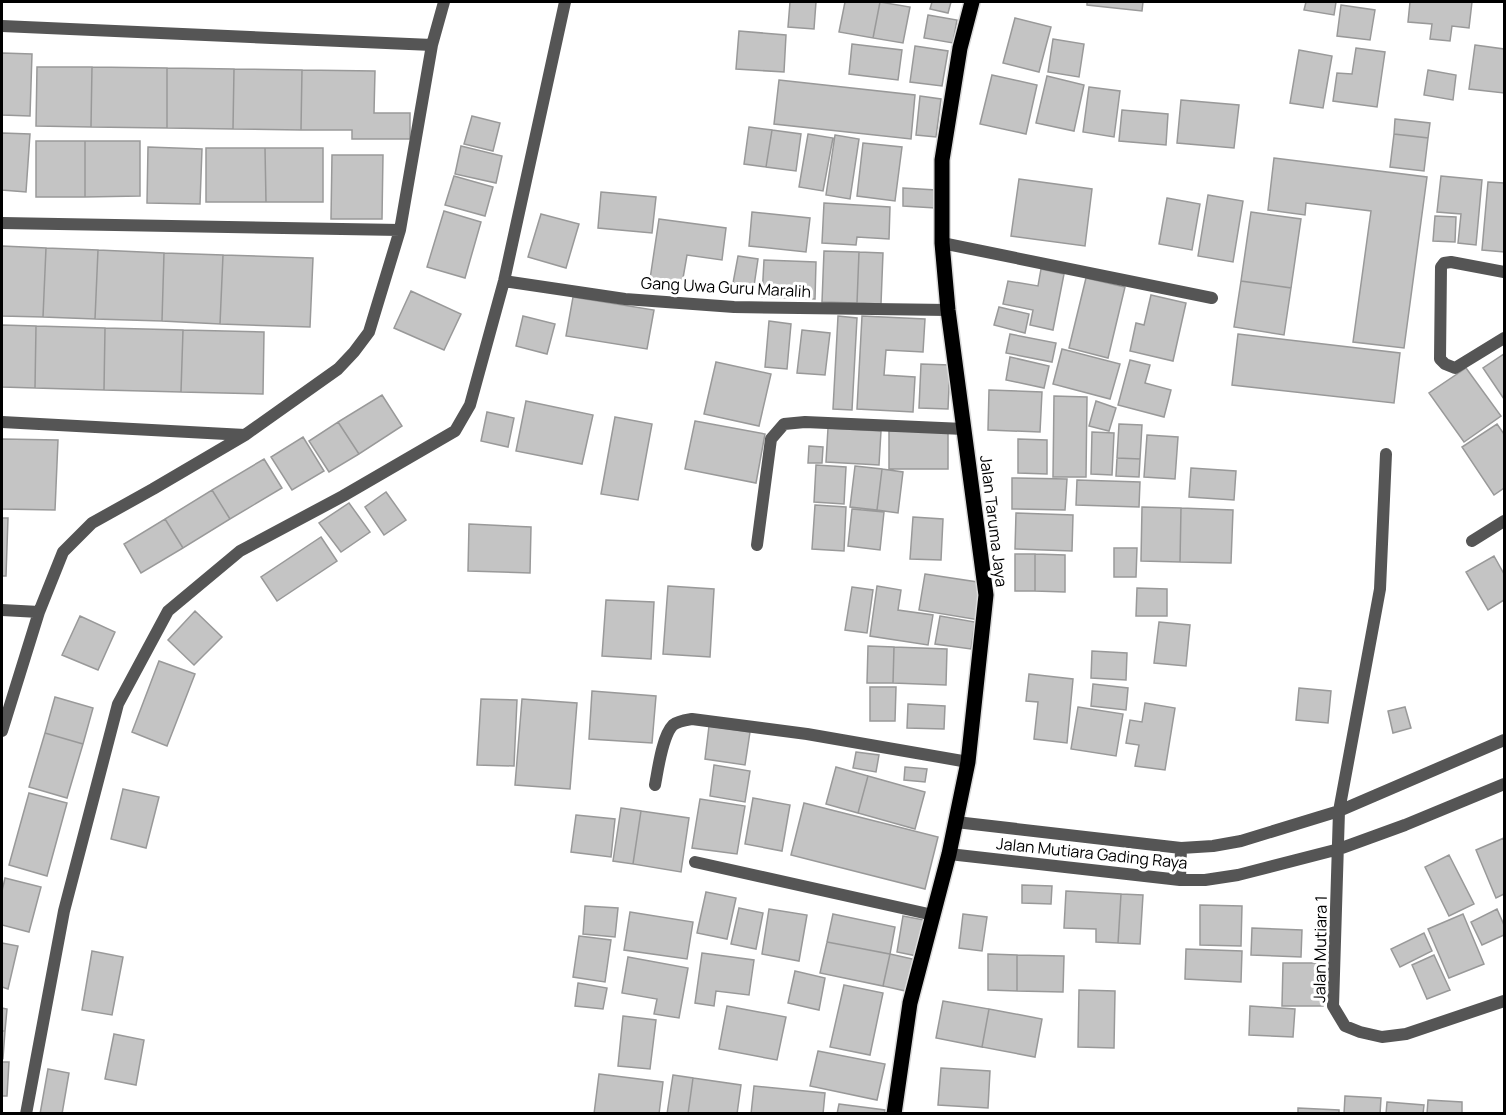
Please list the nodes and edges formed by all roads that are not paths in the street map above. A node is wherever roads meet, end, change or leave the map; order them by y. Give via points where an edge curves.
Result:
1 (444, 2) edge
2 (565, 2) edge
3 (972, 2) edge
4 (2, 26) edge
5 (432, 45) junction
6 (2, 223) edge
7 (400, 230) junction
8 (942, 243) junction
9 (1504, 272) edge
10 (504, 281) junction
11 (1212, 298) dead end
12 (948, 310) junction
13 (1504, 338) edge
14 (2, 422) edge
15 (964, 429) junction
16 (245, 435) junction
17 (1386, 454) dead end
18 (1504, 521) edge
19 (1472, 541) dead end
20 (757, 545) dead end
21 (2, 610) edge
22 (39, 612) junction
23 (2, 731) edge
24 (1504, 740) edge
25 (968, 762) junction
26 (1504, 784) edge
27 (655, 785) dead end
28 (1339, 811) junction
29 (956, 822) junction
30 (1181, 848) junction
31 (1339, 849) junction
32 (949, 854) junction
33 (695, 862) dead end
34 (1180, 880) junction
35 (933, 915) junction
36 (1504, 1001) edge
37 (26, 1113) edge
38 (894, 1113) edge

1 - 5 street
2 - 10 street
3 - 8 main road, Jalan Taruma Jaya via 960,48 942,160
4 - 5 street
5 - 7 street
6 - 7 street
7 - 16 street via 369,332 354,352 338,369
8 - 11 street
8 - 12 main road, Jalan Taruma Jaya
9 - 13 street via 1451,262 1441,267 1440,358 1455,368
10 - 12 street, Gang Uwa Guru Maralih via 625,299 734,307
10 - 37 street via 470,405 455,432 240,551 168,612 118,704 64,911
12 - 15 main road, Jalan Taruma Jaya
14 - 16 street
15 - 20 street via 784,424 771,439
15 - 25 main road, Jalan Taruma Jaya via 986,595
16 - 22 street via 92,523 63,552
17 - 28 street, Jalan Mutiara 1 via 1380,589
18 - 19 street
21 - 22 street
22 - 23 street
24 - 28 street, Jalan Mutiara Gading Raya
25 - 27 street via 692,719 673,725 660,757
25 - 29 main road, Jalan Taruma Jaya
26 - 31 street, Jalan Mutiara Gading Raya
28 - 30 street, Jalan Mutiara Gading Raya via 1241,841
28 - 31 street, Jalan Mutiara 1
29 - 30 street, Jalan Mutiara Gading Raya
29 - 32 main road, Jalan Taruma Jaya
30 - 34 street
31 - 34 street, Jalan Mutiara Gading Raya via 1238,875
31 - 36 street, Jalan Mutiara 1 via 1333,1006 1345,1026 1382,1037 1407,1034
32 - 34 street, Jalan Mutiara Gading Raya
32 - 35 main road, Jalan Taruma Jaya
33 - 35 street
35 - 38 main road, Jalan Taruma Jaya via 910,1004

